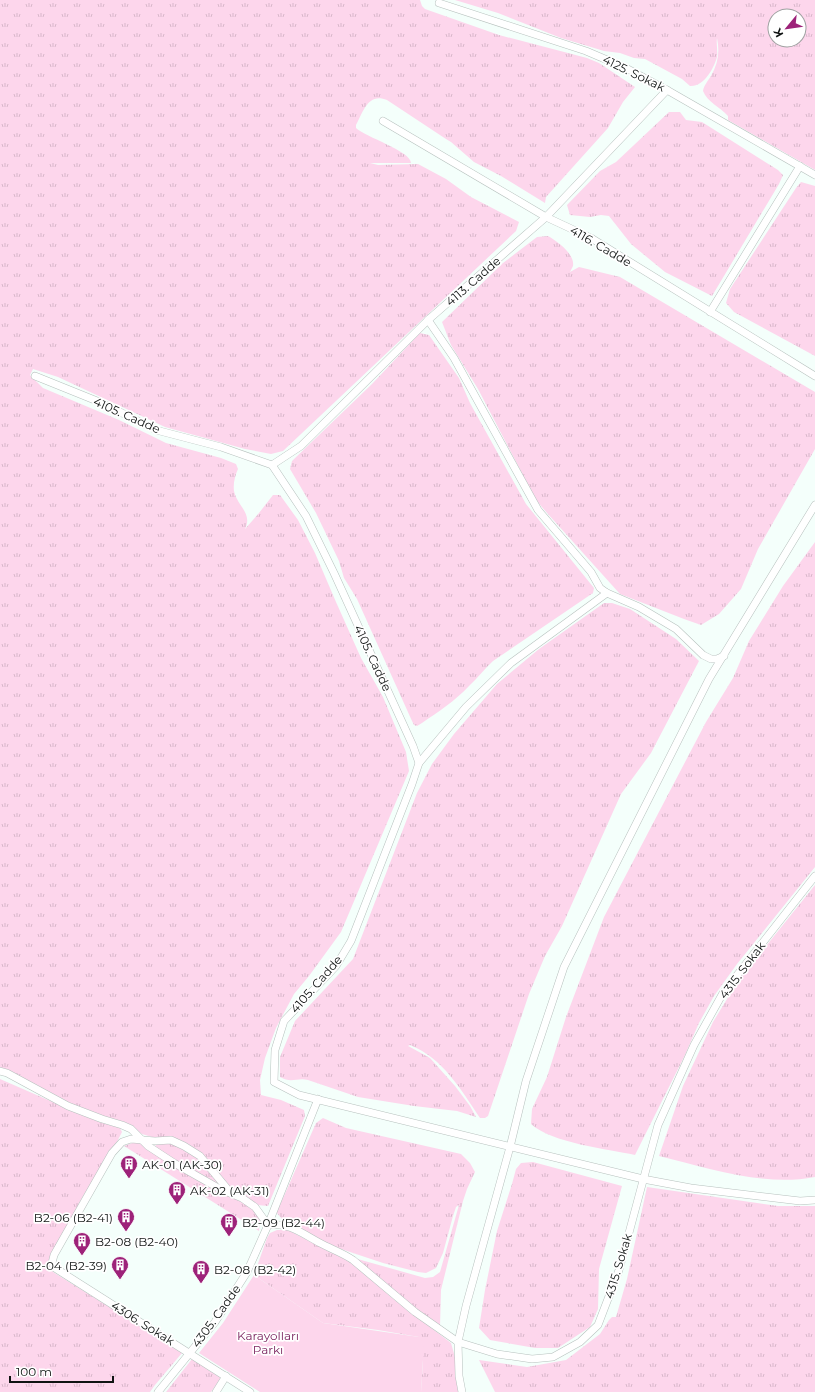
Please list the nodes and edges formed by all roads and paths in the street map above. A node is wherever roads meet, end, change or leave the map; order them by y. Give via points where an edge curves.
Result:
1 (439, 4) dead end
2 (668, 90) junction
3 (384, 121) dead end
4 (800, 166) junction
5 (815, 175) edge
6 (546, 216) junction
7 (710, 312) junction
8 (428, 320) junction
9 (36, 376) dead end
10 (815, 376) edge
11 (272, 465) junction
12 (815, 505) edge
13 (607, 593) junction
14 (724, 656) junction
15 (419, 763) junction
16 (815, 876) edge
17 (0, 1071) edge
18 (318, 1099) junction
19 (142, 1139) junction
20 (510, 1147) junction
21 (643, 1179) junction
22 (231, 1193) junction
23 (815, 1200) edge
24 (268, 1225) junction
25 (458, 1342) junction
26 (189, 1353) junction
27 (226, 1376) junction
28 (158, 1392) edge
29 (216, 1392) edge
30 (250, 1392) edge
31 (462, 1392) edge

1 - 2 street, 4125. Sokak via 586,51
2 - 4 street, 4125. Sokak
2 - 6 street, 4113. Cadde
3 - 6 street, 4116. Cadde
4 - 5 street, 4125. Sokak
4 - 7 street
6 - 7 street, 4116. Cadde via 591,238
6 - 8 street, 4113. Cadde
7 - 10 street, 4116. Cadde
8 - 11 street, 4113. Cadde via 301,446
8 - 13 street via 454,358 538,510 591,572 600,588
9 - 11 street, 4105. Cadde via 102,403 156,430 221,447
11 - 15 street, 4105. Cadde via 306,516
12 - 14 street
13 - 14 street via 639,607 676,629 703,655 711,659
13 - 15 street via 511,663 466,707
14 - 20 street via 709,679 564,966 526,1081
15 - 18 street, 4105. Cadde via 351,941 336,966 284,1021 275,1050 274,1082 299,1095
16 - 21 street, 4315. Sokak via 723,992 694,1045 658,1125
17 - 19 street via 68,1106 131,1129
18 - 20 street
18 - 24 street, 4305. Cadde
19 - 22 street via 148,1146 174,1162
19 - 22 street via 171,1140 184,1146 200,1156
19 - 26 street, 4306. Sokak via 122,1142 112,1153 54,1255 52,1263 55,1268
20 - 21 street
20 - 25 street
21 - 23 street via 691,1188 800,1201
21 - 25 street, 4315. Sokak via 619,1270 598,1325 580,1342 553,1357 532,1360 497,1354
22 - 24 street via 255,1207
24 - 25 street, 4315. Sokak via 292,1227 343,1253 415,1312
24 - 26 street, 4305. Cadde via 247,1272 215,1322
25 - 31 street
26 - 27 street, 4306. Sokak
26 - 28 street, 4305. Cadde
27 - 29 street
27 - 30 street, 4306. Sokak

